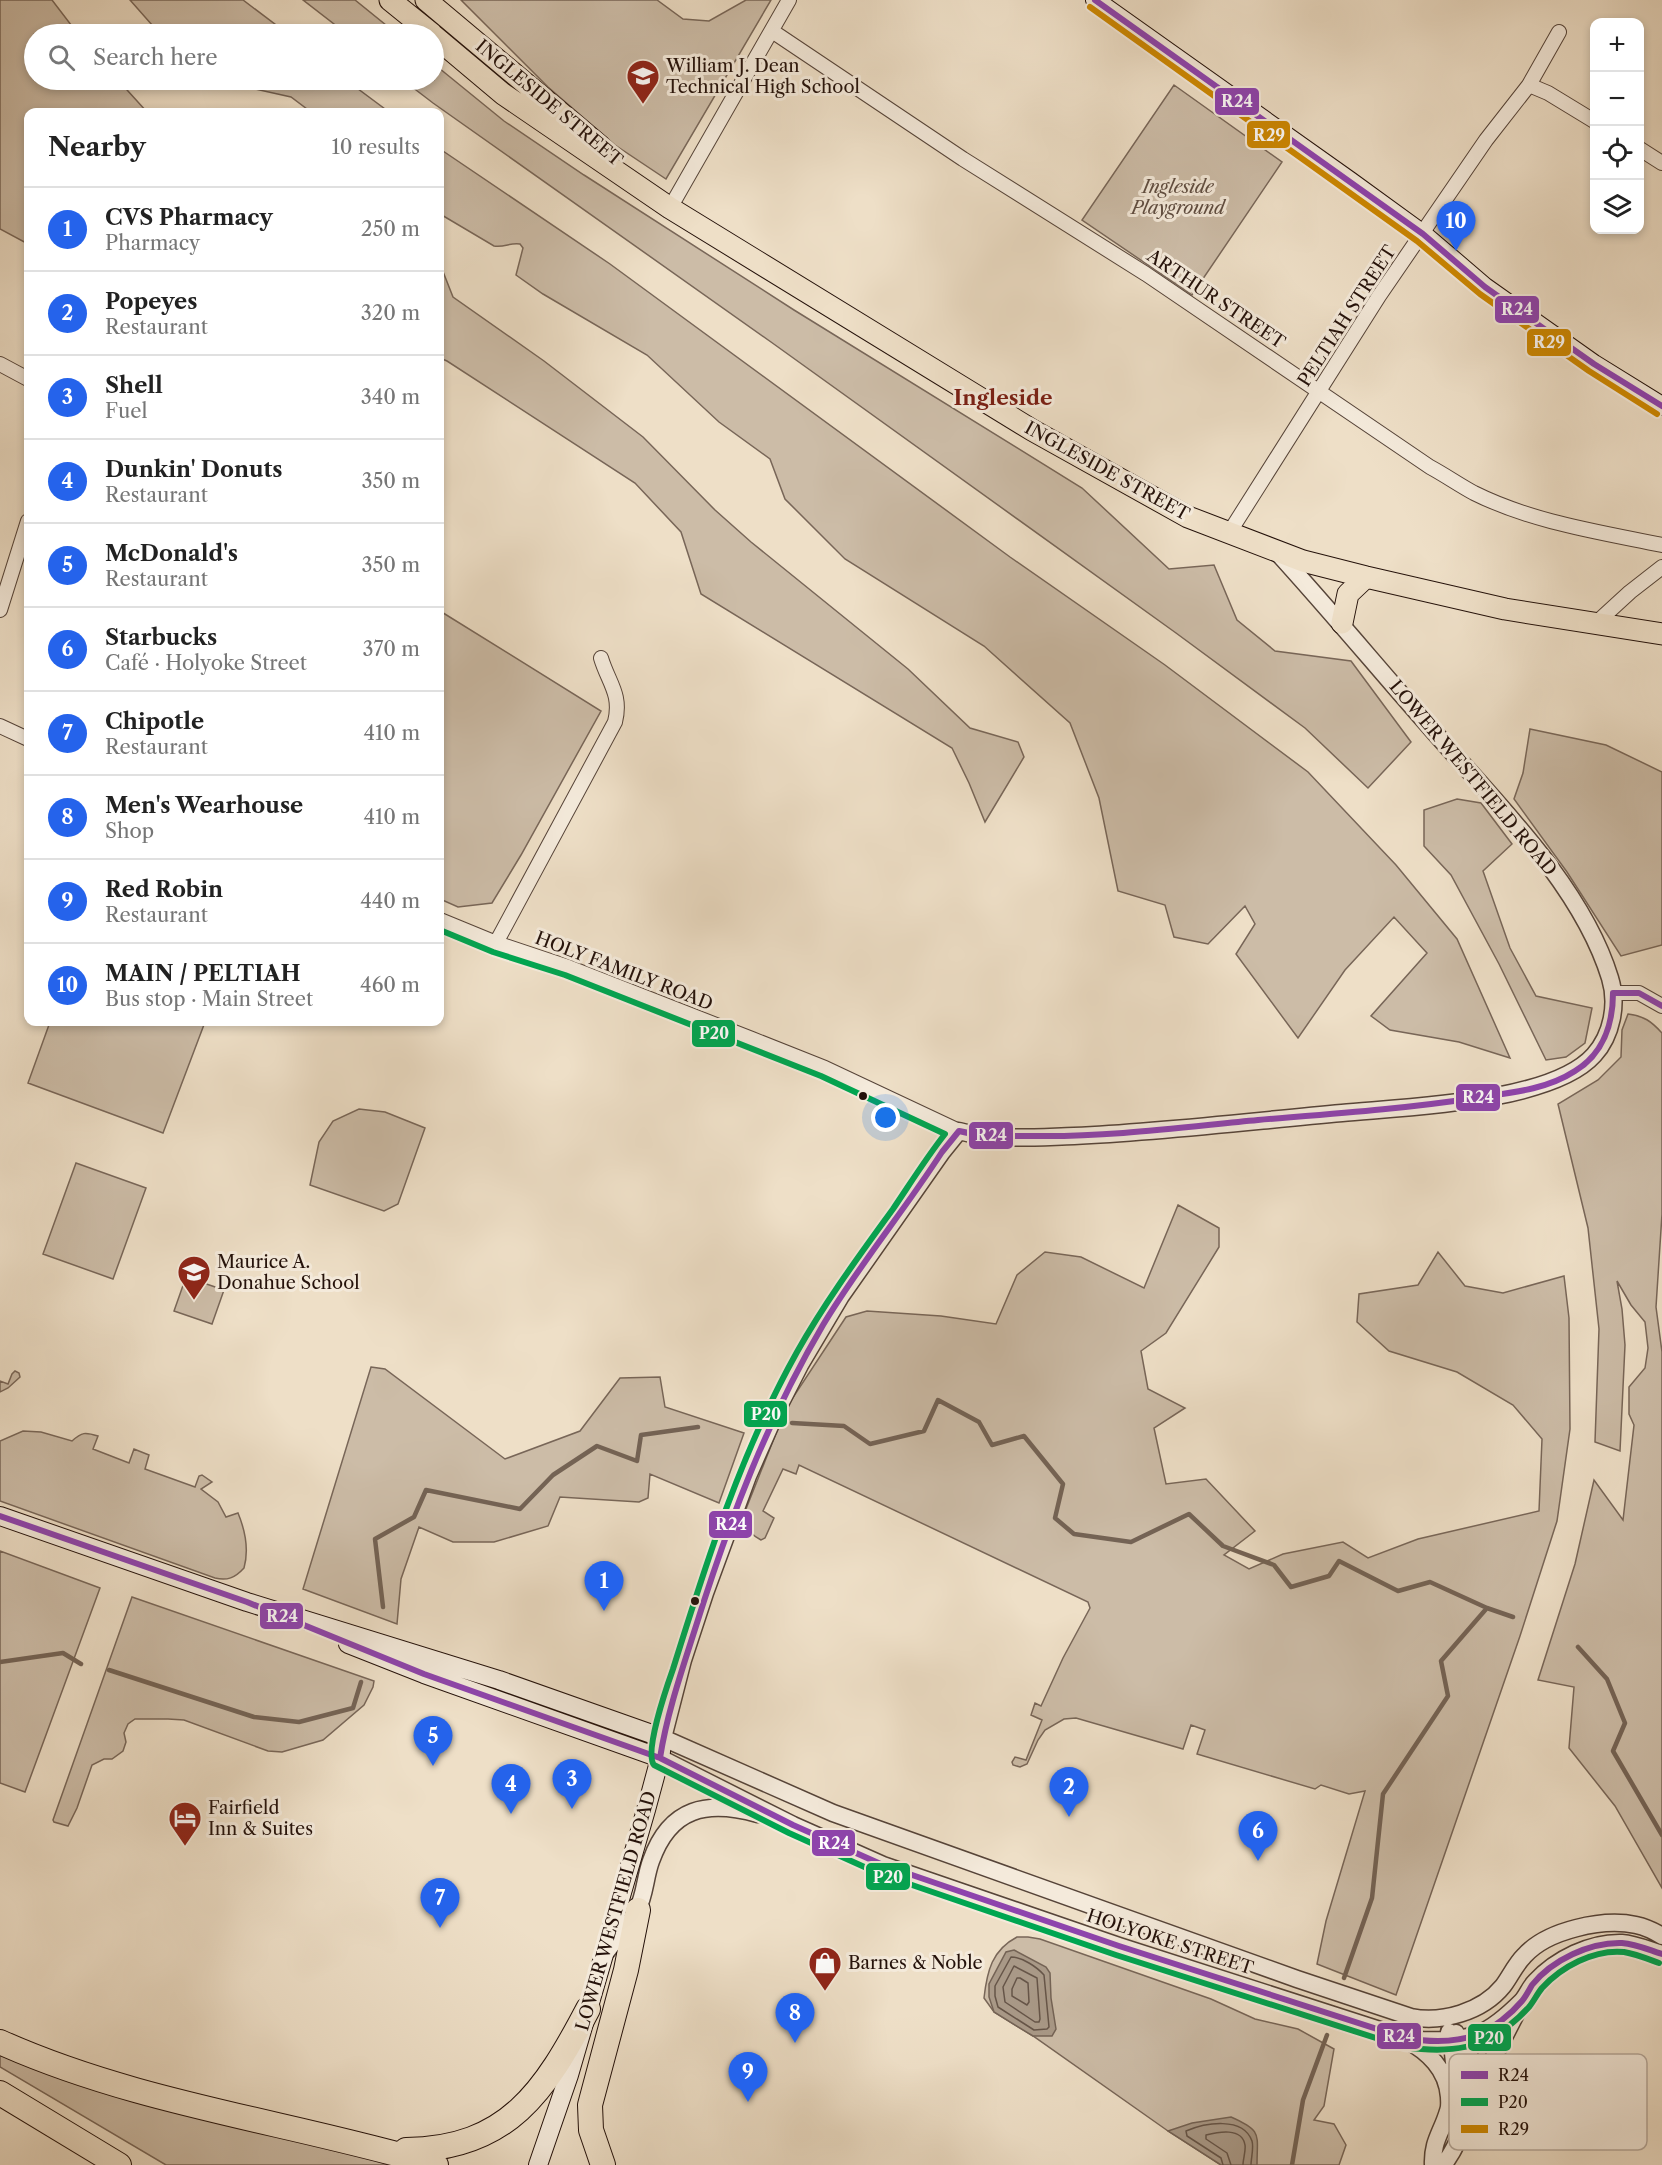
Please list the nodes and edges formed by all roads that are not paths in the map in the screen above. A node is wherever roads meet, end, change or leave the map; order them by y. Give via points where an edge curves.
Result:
1 (390, 0) edge
2 (426, 0) edge
3 (789, 0) edge
4 (1095, 0) edge
5 (419, 24) edge
6 (772, 31) junction
7 (1559, 32) dead end
8 (444, 44) edge
9 (1529, 85) junction
10 (1590, 119) edge
11 (1644, 152) edge
12 (1662, 163) edge
13 (670, 208) junction
14 (1423, 234) junction
15 (0, 364) edge
16 (24, 377) edge
17 (1318, 390) junction
18 (1662, 406) edge
19 (1229, 533) junction
20 (24, 534) edge
21 (1662, 545) edge
22 (1275, 550) junction
23 (1662, 567) edge
24 (1366, 577) junction
25 (0, 610) edge
26 (1342, 623) junction
27 (1594, 625) junction
28 (1662, 634) edge
29 (601, 658) dead end
30 (0, 726) edge
31 (24, 737) edge
32 (444, 922) edge
33 (496, 943) junction
34 (1613, 993) junction
35 (1662, 1006) edge
36 (959, 1131) junction
37 (0, 1516) edge
38 (247, 1602) junction
39 (663, 1737) junction
40 (660, 1758) junction
41 (793, 1825) junction
42 (638, 1910) junction
43 (1662, 1935) edge
44 (1662, 1954) edge
45 (603, 1956) junction
46 (1523, 2000) junction
47 (588, 2009) junction
48 (1466, 2012) junction
49 (1437, 2018) junction
50 (1404, 2038) junction
51 (1454, 2038) junction
52 (0, 2042) edge
53 (1454, 2054) edge
54 (1468, 2054) edge
55 (1496, 2054) edge
56 (0, 2093) edge
57 (1449, 2108) joint
58 (385, 2150) junction
59 (1453, 2150) edge
60 (119, 2165) edge
61 (435, 2165) edge
62 (538, 2165) edge
63 (603, 2165) edge
64 (1433, 2165) edge
65 (1443, 2165) edge

1 - 5 main road, INGLESIDE STREET
2 - 13 main road, INGLESIDE STREET
3 - 6 street
4 - 14 main road
6 - 13 street
6 - 17 street, ARTHUR STREET
7 - 9 street, PELTIAH STREET
8 - 13 main road, INGLESIDE STREET via 503,94
9 - 10 street
9 - 14 street, PELTIAH STREET via 1486,140
11 - 12 street
13 - 19 main road, INGLESIDE STREET via 1032,430 1156,501
14 - 17 street, PELTIAH STREET
14 - 18 main road via 1485,287 1594,364
15 - 16 street
17 - 19 street, PELTIAH STREET
17 - 21 street, ARTHUR STREET via 1474,493 1562,524
19 - 22 main road, INGLESIDE STREET
20 - 25 street
22 - 24 main road, INGLESIDE STREET
22 - 26 street, LOWER WESTFIELD ROAD
23 - 27 street
24 - 26 main road via 1348,594
24 - 27 main road, INGLESIDE STREET
26 - 34 street, LOWER WESTFIELD ROAD via 1553,873 1594,939
27 - 28 main road, INGLESIDE STREET
29 - 33 street via 614,687 615,722
30 - 31 street
32 - 33 street, HOLY FAMILY ROAD
33 - 36 street, HOLY FAMILY ROAD via 568,967 825,1068
34 - 35 street via 1639,993
34 - 36 street, LOWER WESTFIELD ROAD via 1611,1024 1592,1057 1564,1077 1532,1089 1435,1104 1118,1134 1049,1137
36 - 39 street, LOWER WESTFIELD ROAD via 841,1296 788,1386 748,1476 705,1593
37 - 38 main road
38 - 39 main road via 499,1680
38 - 40 main road via 424,1674
39 - 40 main road, LOWER WESTFIELD ROAD
39 - 49 street, HOLYOKE STREET via 867,1826 1347,1996 1411,2017
40 - 41 street, HOLYOKE STREET
40 - 45 main road, LOWER WESTFIELD ROAD
41 - 42 street via 724,1806 692,1811 662,1837
41 - 50 street, HOLYOKE STREET via 883,1865 940,1885
42 - 45 street
42 - 63 highway via 590,2105 591,2130
43 - 48 street, HOLYOKE STREET via 1637,1925 1620,1924 1583,1927 1557,1935 1535,1946 1491,1998
44 - 46 street, HOLYOKE STREET via 1623,1943 1584,1950 1548,1970
45 - 47 main road, LOWER WESTFIELD ROAD
46 - 51 street, HOLYOKE STREET via 1485,2031
46 - 55 street
47 - 58 highway via 545,2082 511,2117 475,2138 452,2145
47 - 62 main road, LOWER WESTFIELD ROAD
48 - 49 street, HOLYOKE STREET
48 - 51 street
49 - 51 street
50 - 51 street, HOLYOKE STREET
50 - 57 street via 1441,2068 1448,2084
51 - 53 street
51 - 54 street
52 - 58 highway via 73,2071 152,2095
56 - 60 highway
57 - 64 street via 1432,2149
58 - 61 highway
59 - 65 street

